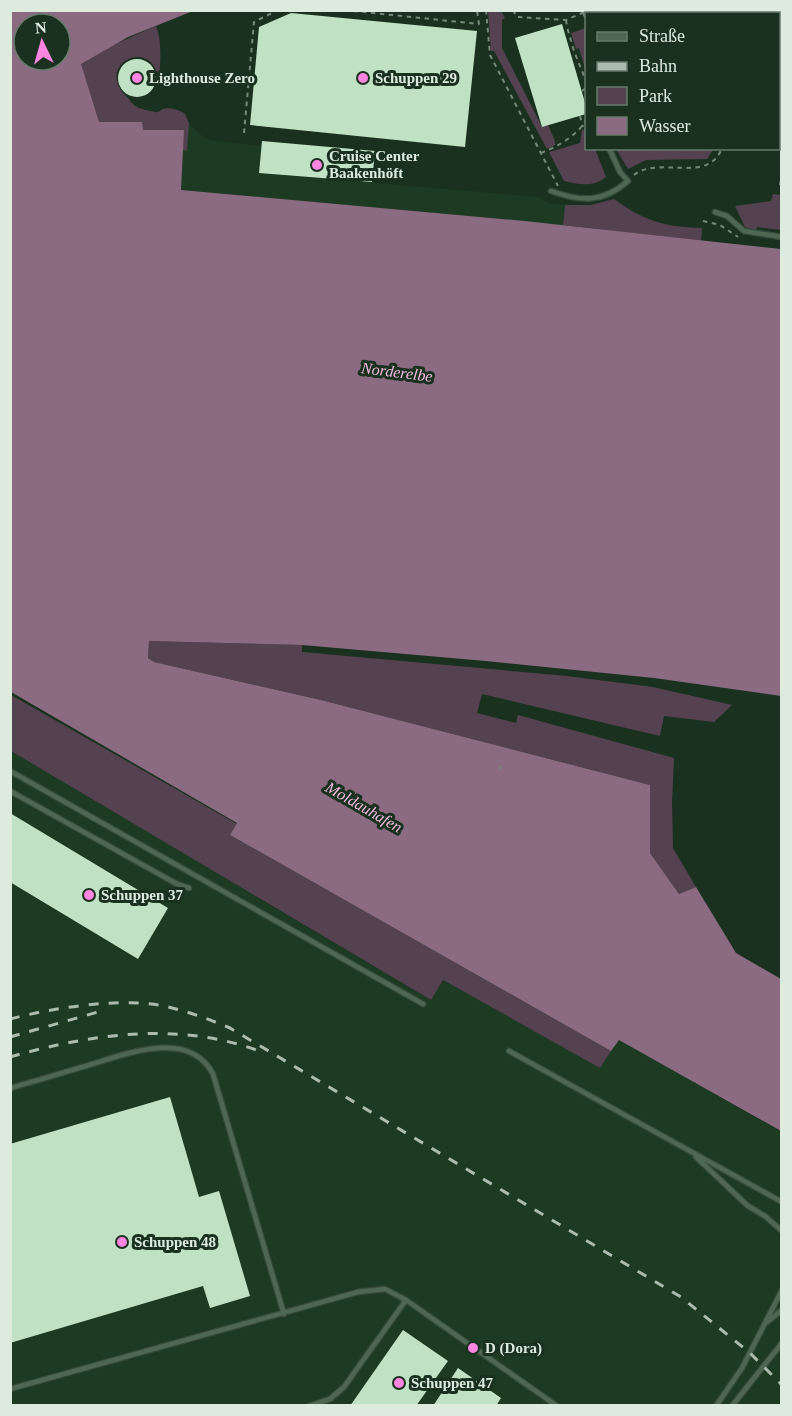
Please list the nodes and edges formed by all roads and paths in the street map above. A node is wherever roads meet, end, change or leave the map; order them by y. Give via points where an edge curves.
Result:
1 (278, 10) edge
2 (344, 10) edge
3 (477, 10) edge
4 (486, 10) edge
5 (513, 10) edge
6 (589, 10) edge
7 (583, 13) junction
8 (585, 17) edge
9 (566, 20) junction
10 (585, 78) edge
11 (585, 89) edge
12 (582, 91) dead end
13 (580, 116) dead end
14 (585, 122) edge
15 (583, 127) junction
16 (244, 133) dead end
17 (610, 150) edge
18 (721, 150) edge
19 (541, 153) junction
20 (782, 174) edge
21 (627, 181) junction
22 (780, 185) dead end
23 (558, 186) dead end
24 (551, 191) dead end
25 (715, 212) dead end
26 (782, 237) edge
27 (10, 771) edge
28 (10, 791) edge
29 (189, 888) dead end
30 (423, 1004) dead end
31 (509, 1051) dead end
32 (10, 1088) edge
33 (690, 1151) junction
34 (782, 1202) edge
35 (782, 1231) edge
36 (782, 1290) edge
37 (406, 1300) junction
38 (782, 1310) edge
39 (284, 1314) junction
40 (765, 1323) junction
41 (782, 1343) edge
42 (10, 1389) edge
43 (309, 1406) edge
44 (556, 1406) edge
45 (716, 1406) edge
46 (732, 1406) edge

1 - 16 path via 254,21
2 - 3 path via 479,24
4 - 19 path via 490,55
5 - 9 path via 517,17
6 - 7 path
7 - 8 path
7 - 9 path
9 - 10 path
11 - 12 path
13 - 15 path
14 - 15 path
15 - 19 path
17 - 21 lane
18 - 21 path via 714,162 706,165 649,168
19 - 23 path
20 - 22 path
21 - 24 lane via 602,197 570,198
25 - 26 lane via 727,216 744,231
27 - 30 lane
28 - 29 lane
31 - 33 lane
32 - 39 lane via 140,1050 172,1048 200,1056 213,1074
33 - 34 lane
33 - 35 lane via 748,1206
36 - 40 lane
37 - 39 lane via 385,1289 373,1289
37 - 43 lane via 344,1387 330,1399
37 - 44 lane
38 - 40 lane
39 - 42 lane
40 - 45 lane via 742,1368
41 - 46 lane

